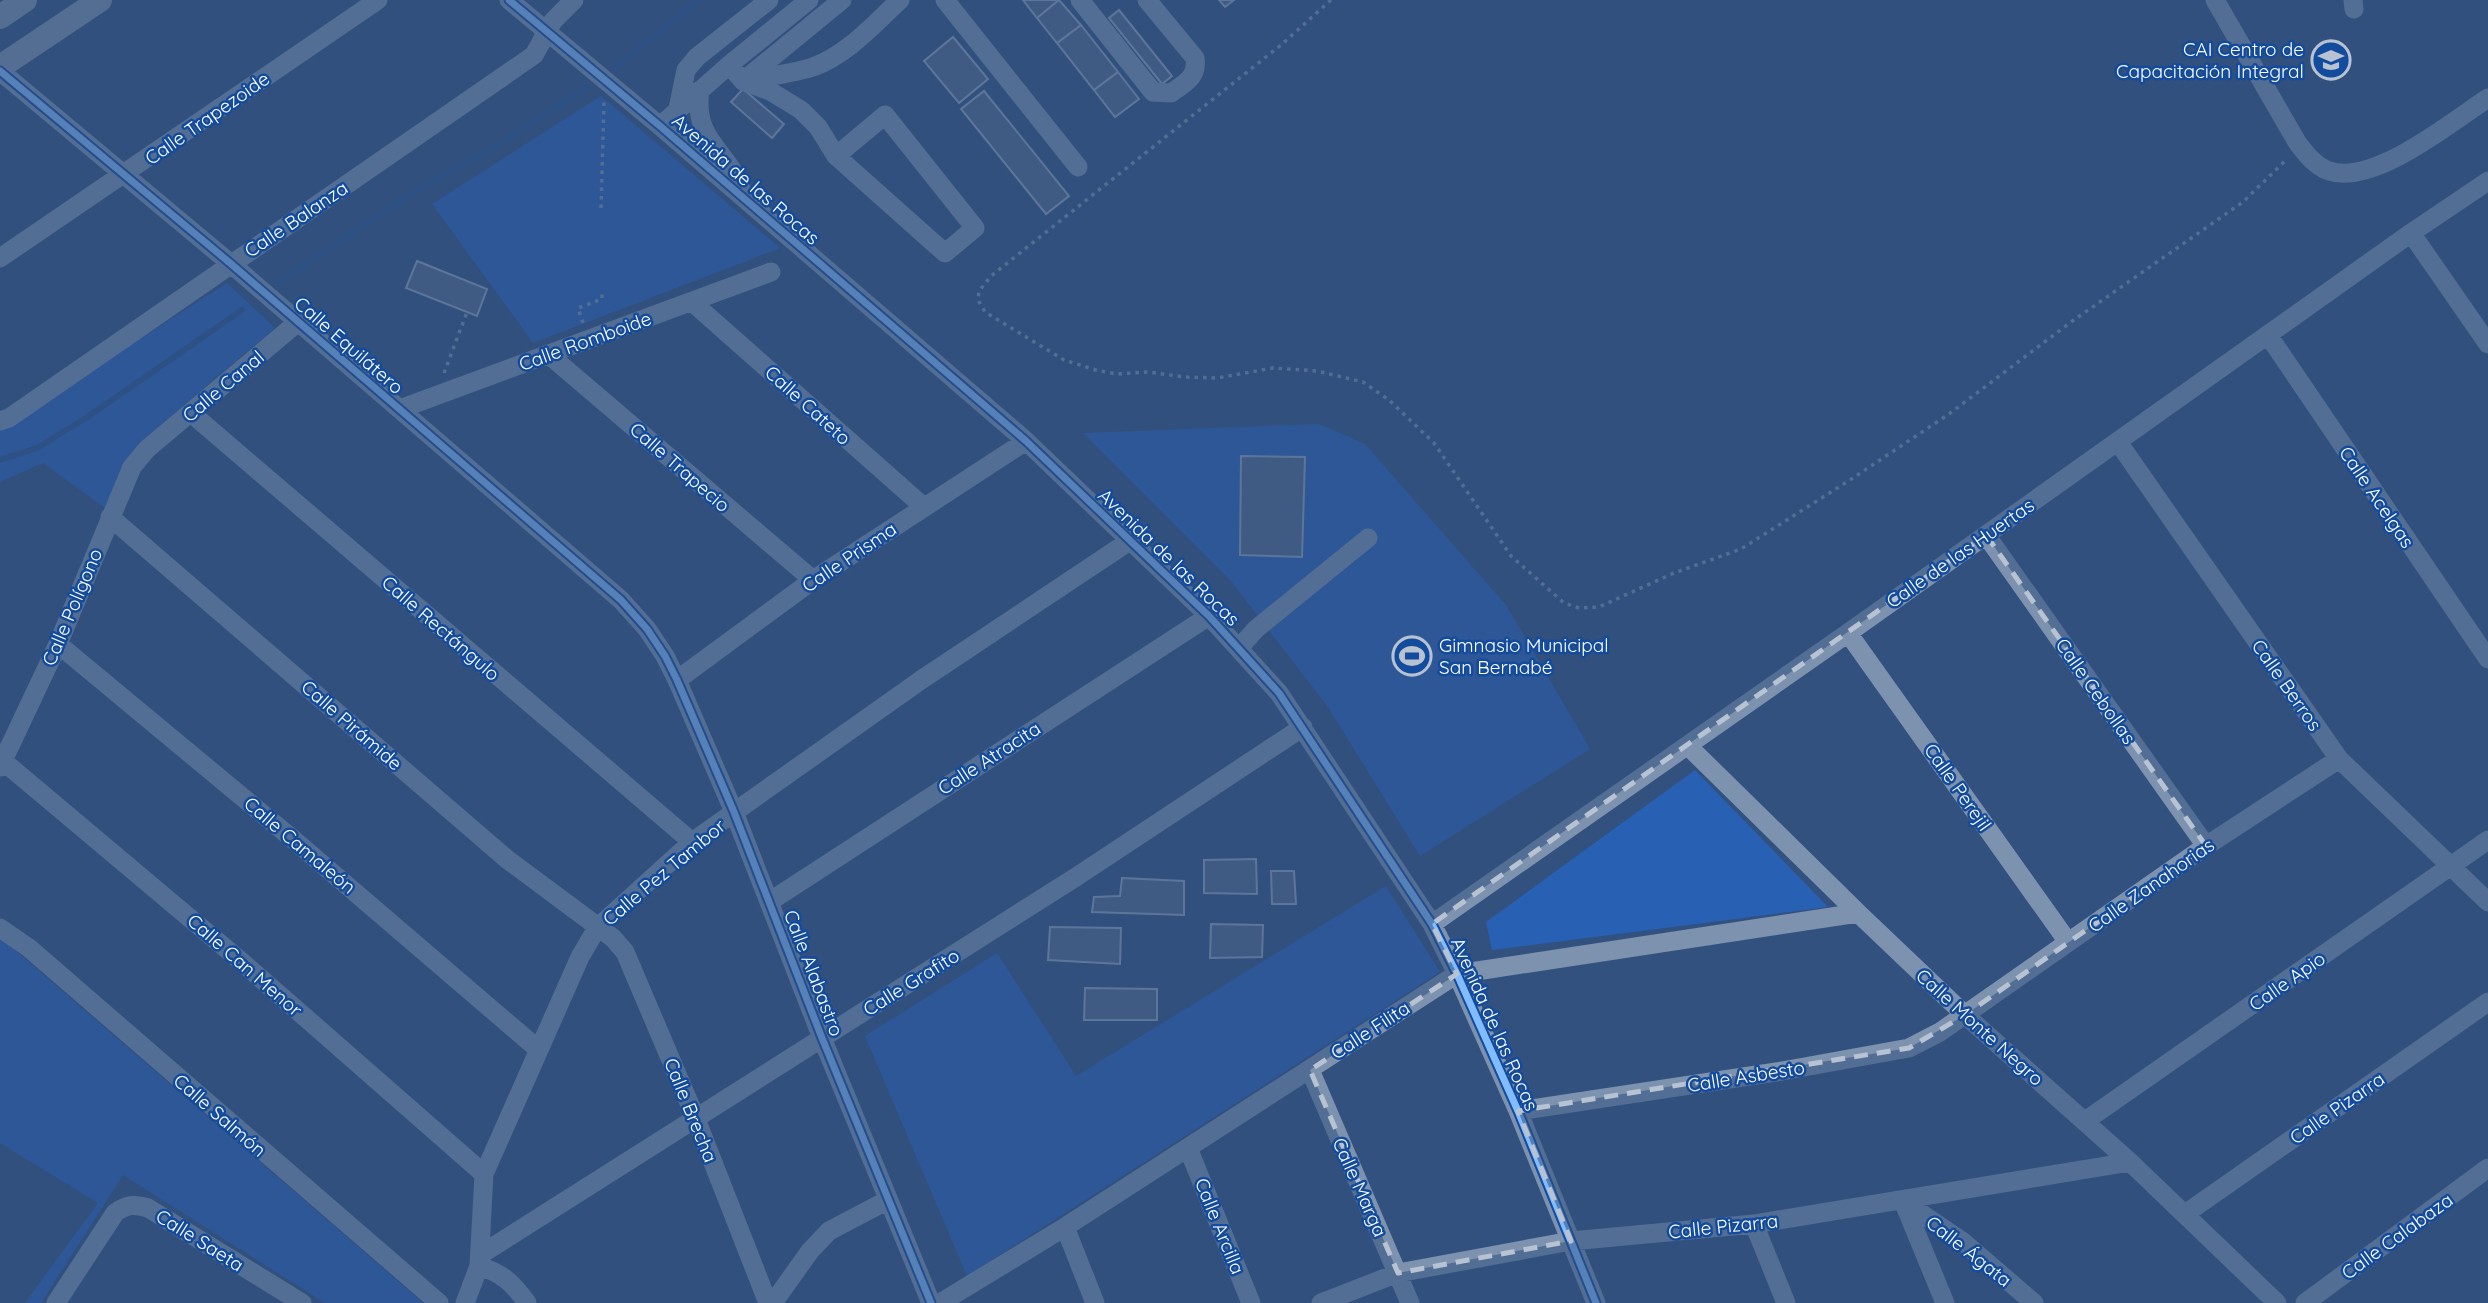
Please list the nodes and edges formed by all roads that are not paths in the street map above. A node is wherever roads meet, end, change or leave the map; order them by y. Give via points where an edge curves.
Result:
1 (25, 0) edge
2 (100, 0) edge
3 (378, 0) edge
4 (509, 0) edge
5 (574, 0) edge
6 (769, 0) edge
7 (808, 0) edge
8 (842, 0) edge
9 (900, 0) edge
10 (945, 0) edge
11 (1080, 0) edge
12 (1147, 0) edge
13 (2215, 0) edge
14 (0, 18) edge
15 (548, 31) junction
16 (729, 65) junction
17 (0, 69) edge
18 (743, 81) junction
19 (704, 87) junction
20 (2488, 98) edge
21 (678, 109) junction
22 (660, 126) junction
23 (835, 156) junction
24 (1078, 167) dead end
25 (123, 175) junction
26 (2488, 181) edge
27 (743, 197) junction
28 (2411, 233) junction
29 (0, 258) edge
30 (235, 268) junction
31 (771, 272) dead end
32 (691, 302) junction
33 (298, 322) junction
34 (2268, 335) junction
35 (2488, 344) edge
36 (548, 354) junction
37 (400, 409) junction
38 (191, 413) junction
39 (0, 421) edge
40 (1026, 441) junction
41 (2118, 442) junction
42 (147, 449) joint
43 (924, 508) junction
44 (110, 517) junction
45 (1986, 535) junction
46 (1368, 538) dead end
47 (1131, 540) junction
48 (813, 580) junction
49 (1209, 616) junction
50 (1849, 633) junction
51 (58, 644) junction
52 (1239, 648) junction
53 (665, 656) joint
54 (2488, 659) edge
55 (677, 680) junction
56 (1303, 727) junction
57 (1688, 746) junction
58 (2339, 759) junction
59 (1, 764) edge
60 (734, 812) junction
61 (2488, 840) edge
62 (692, 842) junction
63 (2206, 846) junction
64 (2452, 866) junction
65 (769, 902) junction
66 (2488, 902) edge
67 (1858, 913) junction
68 (1432, 924) junction
69 (597, 928) junction
70 (0, 929) edge
71 (2068, 942) junction
72 (1457, 974) junction
73 (2488, 1002) edge
74 (1965, 1015) junction
75 (822, 1038) junction
76 (538, 1051) junction
77 (1310, 1070) junction
78 (1518, 1111) junction
79 (696, 1119) junction
80 (2085, 1121) junction
81 (1188, 1148) junction
82 (2130, 1163) junction
83 (2488, 1168) edge
84 (484, 1174) junction
85 (888, 1200) junction
86 (1903, 1201) junction
87 (2185, 1214) junction
88 (1754, 1224) junction
89 (1065, 1227) junction
90 (1571, 1241) junction
91 (479, 1260) junction
92 (1398, 1273) junction
93 (57, 1303) edge
94 (302, 1303) edge
95 (439, 1303) edge
96 (465, 1303) edge
97 (527, 1303) edge
98 (771, 1303) edge
99 (931, 1303) edge
100 (940, 1303) edge
101 (1095, 1303) edge
102 (1251, 1303) edge
103 (1321, 1303) edge
104 (1410, 1303) edge
105 (1596, 1303) edge
106 (1786, 1303) edge
107 (1945, 1303) edge
108 (2034, 1303) edge
109 (2277, 1303) edge
110 (2305, 1303) edge

1 - 14 main road
2 - 17 main road
3 - 25 street, Calle Trapezoide
4 - 15 street, Avenida de las Rocas
5 - 15 street, Calle Balanza
6 - 21 street via 686,70
7 - 16 street
8 - 18 street
9 - 18 street via 838,54 816,66
10 - 24 street
11 - 12 street via 1153,92 1171,93 1192,77 1195,58
13 - 20 street via 2297,142 2328,171 2360,173 2394,159
15 - 22 street, Avenida de las Rocas
15 - 30 street, Calle Balanza via 534,55
16 - 18 street
16 - 19 street
17 - 25 street, Calle Equilátero
18 - 19 street
18 - 23 street via 801,110 818,127
19 - 21 street
19 - 27 street via 699,116 702,129 733,170
21 - 22 street
22 - 27 street, Avenida de las Rocas
23 - 23 street via 945,253 975,228 885,115
25 - 29 street, Calle Trapezoide
25 - 30 street, Calle Equilátero
26 - 28 street, Calle de las Huertas
27 - 40 street, Avenida de las Rocas
28 - 34 street, Calle de las Huertas
28 - 35 street
30 - 33 street, Calle Equilátero
30 - 39 street, Calle Balanza
31 - 32 street, Calle Romboide
32 - 36 street, Calle Romboide
32 - 43 street, Calle Cateto
33 - 37 street, Calle Equilátero
33 - 38 street, Calle Canal
34 - 41 street, Calle de las Huertas
34 - 54 street, Calle Acelgas
36 - 37 street, Calle Romboide
36 - 48 street, Calle Trapecio
37 - 53 street, Calle Equilátero via 621,600
38 - 42 street, Calle Canal
38 - 62 street, Calle Rectángulo
40 - 43 street, Calle Prisma
40 - 47 street, Avenida de las Rocas
41 - 45 street, Calle de las Huertas
41 - 58 street, Calle Berros
42 - 44 street, Calle Polígono via 132,467
43 - 48 street, Calle Prisma
44 - 51 street, Calle Polígono
44 - 69 street, Calle Pirámide via 508,860
45 - 50 street, Calle de las Huertas
45 - 63 street, Calle Cebollas
46 - 52 street
47 - 49 street, Avenida de las Rocas
47 - 60 street, Calle Pez Tambor
48 - 55 street, Calle Prisma
49 - 52 street, Avenida de las Rocas
49 - 65 street, Calle Atracita
50 - 57 street, Calle de las Huertas
50 - 71 street, Calle Perejil
51 - 59 street, Calle Polígono
51 - 76 street, Calle Camaleón
52 - 56 street, Avenida de las Rocas
53 - 55 street, Calle Alabastro
55 - 60 street, Calle Alabastro
56 - 68 street, Avenida de las Rocas
56 - 75 street, Calle Grafito
57 - 67 street, Calle Monte Negro
57 - 68 street, Calle de las Huertas
58 - 63 street, Calle Zanahorias
58 - 64 street, Calle Berros
59 - 84 street, Calle Can Menor via 242,961
60 - 62 street, Calle Pez Tambor
60 - 65 street, Calle Alabastro
61 - 64 street, Calle Apio
62 - 69 street, Calle Pez Tambor
63 - 71 street, Calle Zanahorias
64 - 66 street, Calle Berros
64 - 80 street, Calle Apio
65 - 75 street, Calle Alabastro
67 - 72 street, Calle Filita
67 - 74 street, Calle Monte Negro
68 - 72 street, Avenida de las Rocas
69 - 76 street, Calle Pez Tambor
69 - 79 street, Calle Brecha via 625,952
70 - 95 street, Calle Salmón via 29,948
71 - 74 street, Calle Zanahorias
72 - 77 street, Calle Filita
72 - 78 street, Avenida de las Rocas
73 - 87 street, Calle Pizarra
74 - 78 street, Calle Asbesto via 1909,1048
74 - 80 street, Calle Monte Negro
75 - 79 street, Calle Grafito
75 - 85 street, Calle Alabastro
76 - 84 street, Calle Pez Tambor
77 - 81 street, Calle Filita
77 - 92 street, Calle Marga
78 - 90 street, Avenida de las Rocas
79 - 91 street, Calle Grafito
79 - 98 street, Calle Brecha
80 - 82 street, Calle Monte Negro
81 - 89 street, Calle Filita
81 - 102 street, Calle Arcilla
82 - 86 street, Calle Pizarra
82 - 87 street, Calle Monte Negro
83 - 110 street, Calle Calabaza
84 - 91 street, Calle Pez Tambor
85 - 98 street via 829,1231
85 - 99 street, Calle Alabastro
86 - 88 street, Calle Pizarra
86 - 107 street
86 - 108 street, Calle Ágata via 1962,1241
87 - 109 street, Calle Monte Negro
88 - 90 street, Calle Pizarra
88 - 106 street
89 - 100 street, Calle Filita
89 - 101 street
90 - 92 street, Calle Pizarra
90 - 105 street, Avenida de las Rocas
91 - 96 street, Calle Pez Tambor
91 - 97 street via 513,1283
92 - 103 street, Calle Pizarra
92 - 104 street, Calle Marga
93 - 94 street, Calle Saeta via 115,1213 135,1204

